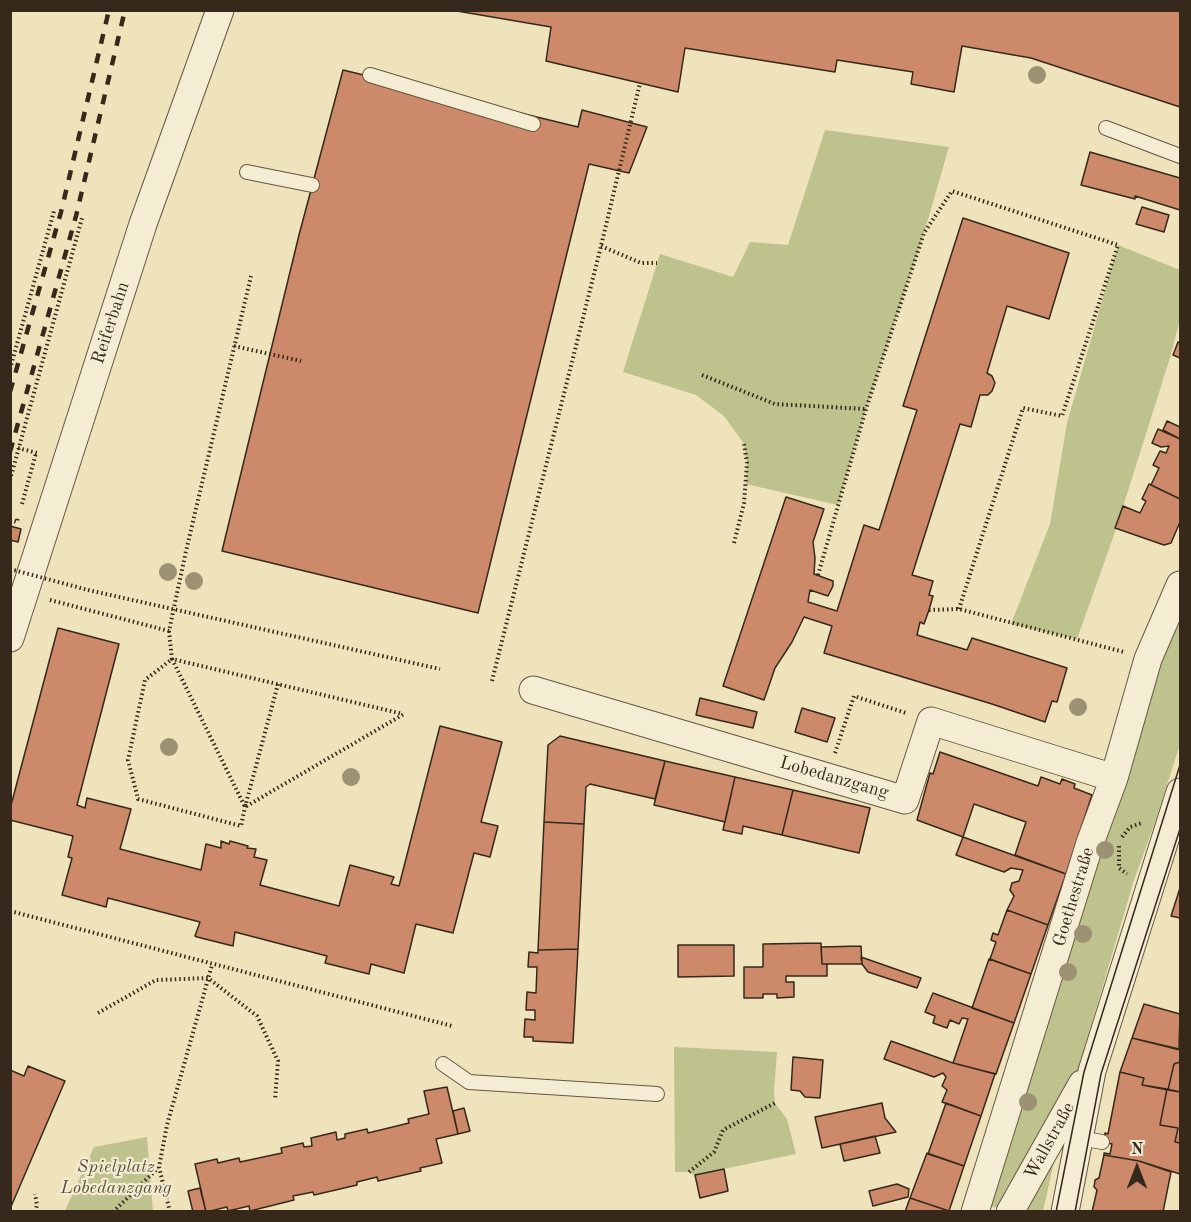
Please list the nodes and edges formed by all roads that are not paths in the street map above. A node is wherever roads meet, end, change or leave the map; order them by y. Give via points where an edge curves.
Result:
1 (220, 10) edge
2 (370, 75) dead end
3 (533, 124) dead end
4 (1106, 128) dead end
5 (1180, 156) edge
6 (247, 172) dead end
7 (312, 185) dead end
8 (1180, 585) edge
9 (10, 638) edge
10 (533, 690) dead end
11 (1114, 778) junction
12 (1180, 792) edge
13 (443, 1064) dead end
14 (1092, 1071) junction
15 (657, 1094) dead end
16 (975, 1212) edge
17 (1010, 1212) edge
18 (1065, 1212) edge

1 - 9 street, Reiferbahn via 143,224
2 - 3 lane
4 - 5 lane
6 - 7 lane
8 - 11 street, Goethestraße via 1148,659
10 - 11 street, Lobedanzgang via 905,800 931,721
11 - 16 street, Goethestraße via 1090,843
12 - 14 street
13 - 15 lane via 469,1082
14 - 17 street, Wallstraße
14 - 18 street via 1091,1140

